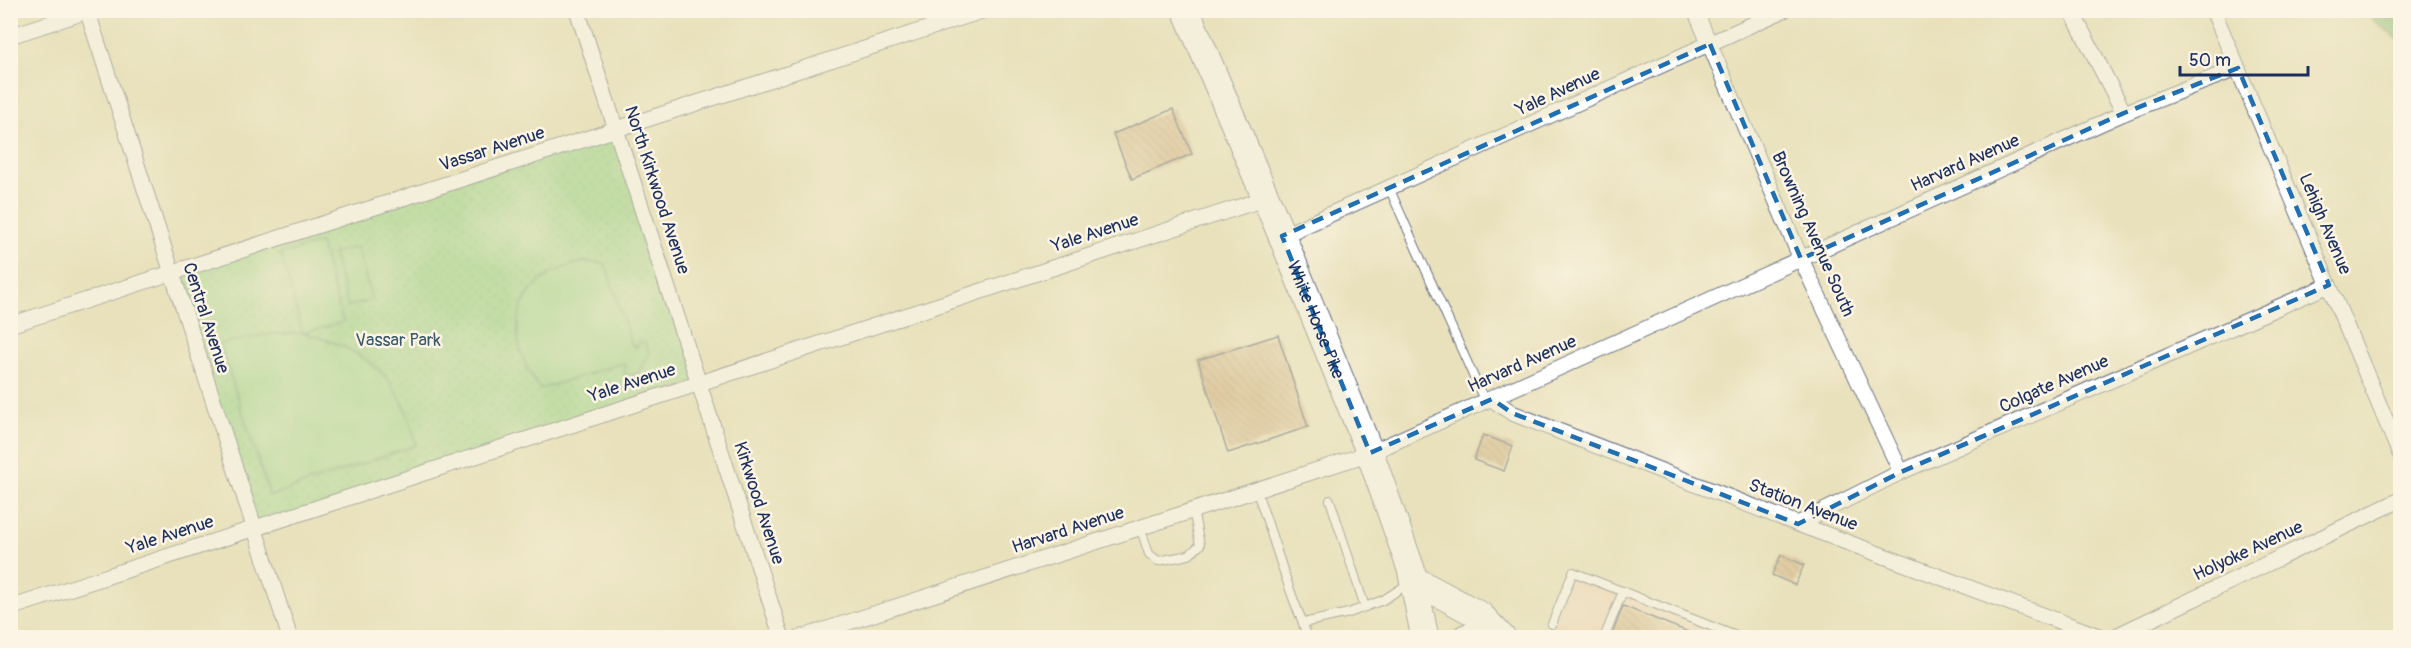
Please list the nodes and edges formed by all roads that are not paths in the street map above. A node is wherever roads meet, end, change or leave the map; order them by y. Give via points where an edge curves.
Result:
1 (577, 10) edge
2 (985, 10) edge
3 (1695, 10) edge
4 (1784, 10) edge
5 (2071, 10) edge
6 (2213, 10) edge
7 (89, 11) edge
8 (1192, 12) edge
9 (10, 36) edge
10 (1710, 44) junction
11 (2238, 68) junction
12 (2124, 113) junction
13 (616, 129) junction
14 (1390, 190) junction
15 (1267, 198) junction
16 (1282, 236) junction
17 (1801, 259) junction
18 (170, 273) junction
19 (2329, 285) junction
20 (10, 325) edge
21 (699, 381) junction
22 (1489, 401) junction
23 (1370, 453) junction
24 (2400, 454) edge
25 (1901, 472) junction
26 (1256, 490) junction
27 (1330, 500) dead end
28 (2400, 500) edge
29 (1193, 510) junction
30 (1798, 524) junction
31 (255, 527) junction
32 (1140, 527) junction
33 (1414, 580) junction
34 (1623, 591) junction
35 (1365, 607) junction
36 (10, 608) edge
37 (1303, 622) junction
38 (1552, 624) dead end
39 (290, 638) edge
40 (782, 638) edge
41 (800, 638) edge
42 (1307, 638) edge
43 (1425, 638) edge
44 (1466, 638) edge
45 (1496, 638) edge
46 (1502, 638) edge
47 (1604, 638) edge
48 (1741, 638) edge
49 (2104, 638) edge
50 (2112, 638) edge

1 - 13 street, North Kirkwood Avenue
2 - 13 street, Vassar Avenue
3 - 10 street, Browning Avenue South
4 - 10 street, Yale Avenue
5 - 12 street
6 - 11 street, Lehigh Avenue
7 - 9 street
7 - 18 street, Central Avenue
8 - 15 highway, White Horse Pike
10 - 14 street, Yale Avenue
10 - 17 street, Browning Avenue South
11 - 12 street, Harvard Avenue
11 - 19 street, Lehigh Avenue
12 - 17 street, Harvard Avenue
13 - 18 street, Vassar Avenue
13 - 21 street, North Kirkwood Avenue
14 - 16 street, Yale Avenue
14 - 22 lane
15 - 16 highway, White Horse Pike
15 - 21 street, Yale Avenue
16 - 23 highway, White Horse Pike
17 - 22 street, Harvard Avenue
17 - 25 street, Browning Avenue South
18 - 20 street, Vassar Avenue
18 - 31 street, Central Avenue
19 - 24 street, Lehigh Avenue
19 - 25 street, Colgate Avenue
21 - 31 street, Yale Avenue
21 - 40 street, Kirkwood Avenue
22 - 23 street, Harvard Avenue
22 - 30 street, Station Avenue
23 - 26 street, Harvard Avenue
23 - 33 highway, White Horse Pike
25 - 30 street, Colgate Avenue
26 - 29 street, Harvard Avenue
26 - 37 lane via 1289,592
27 - 35 lane
28 - 50 street, Holyoke Avenue
29 - 32 street, Harvard Avenue
29 - 32 lane via 1200,545 1189,555 1158,561 1149,554
30 - 49 street, Station Avenue
31 - 36 street, Yale Avenue
31 - 39 street, Central Avenue
32 - 41 street, Harvard Avenue
33 - 35 lane
33 - 43 highway, White Horse Pike
33 - 46 highway via 1481,616
34 - 38 lane via 1573,572
34 - 47 lane
34 - 48 lane
35 - 37 lane
37 - 42 lane
44 - 45 highway

